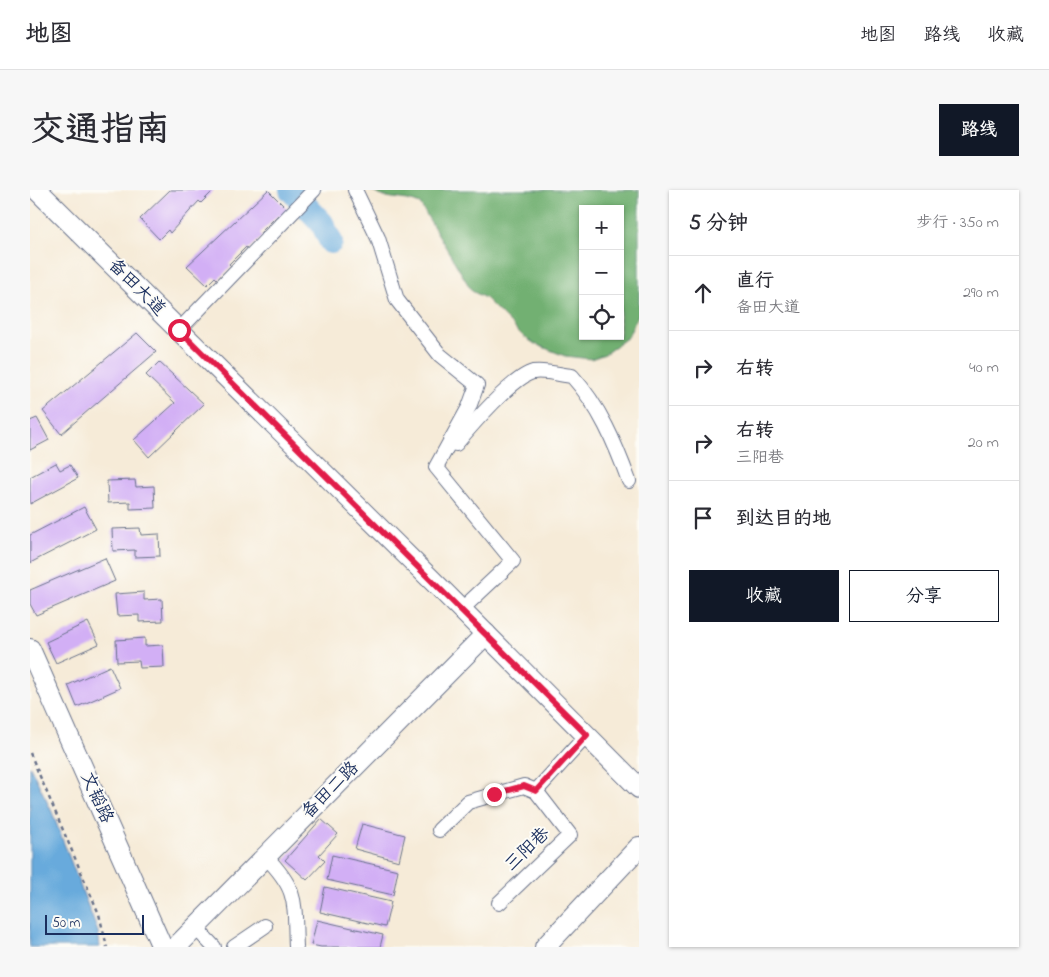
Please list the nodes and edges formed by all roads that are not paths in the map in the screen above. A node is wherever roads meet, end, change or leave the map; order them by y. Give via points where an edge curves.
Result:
1 (37, 190) edge
2 (314, 190) edge
3 (355, 190) edge
4 (179, 330) junction
5 (442, 459) junction
6 (629, 481) dead end
7 (462, 609) junction
8 (486, 634) junction
9 (30, 648) edge
10 (587, 735) junction
11 (639, 788) edge
12 (536, 791) junction
13 (439, 830) dead end
14 (639, 847) edge
15 (266, 857) junction
16 (499, 903) dead end
17 (265, 926) dead end
18 (196, 928) junction
19 (162, 947) edge
20 (176, 947) edge
21 (214, 947) edge
22 (234, 947) edge
23 (296, 947) edge
24 (546, 947) edge

1 - 4 street, 备田大道
2 - 4 street
3 - 5 street via 378,238 397,300 440,355 477,385
4 - 7 street, 备田大道
5 - 6 street via 484,411 520,380 533,372 572,376 586,392 614,440
5 - 7 street via 436,467 513,561
7 - 8 street, 备田大道
8 - 10 street, 备田大道
8 - 15 street, 备田二路
9 - 19 street, 文韬路
10 - 11 street, 备田大道
10 - 12 street
12 - 13 street via 524,786 468,802
12 - 16 street, 三阳巷 via 570,835
14 - 24 street
15 - 18 street, 备田二路
15 - 23 street via 283,874 294,894
17 - 22 street
18 - 20 street, 备田二路
18 - 21 street

